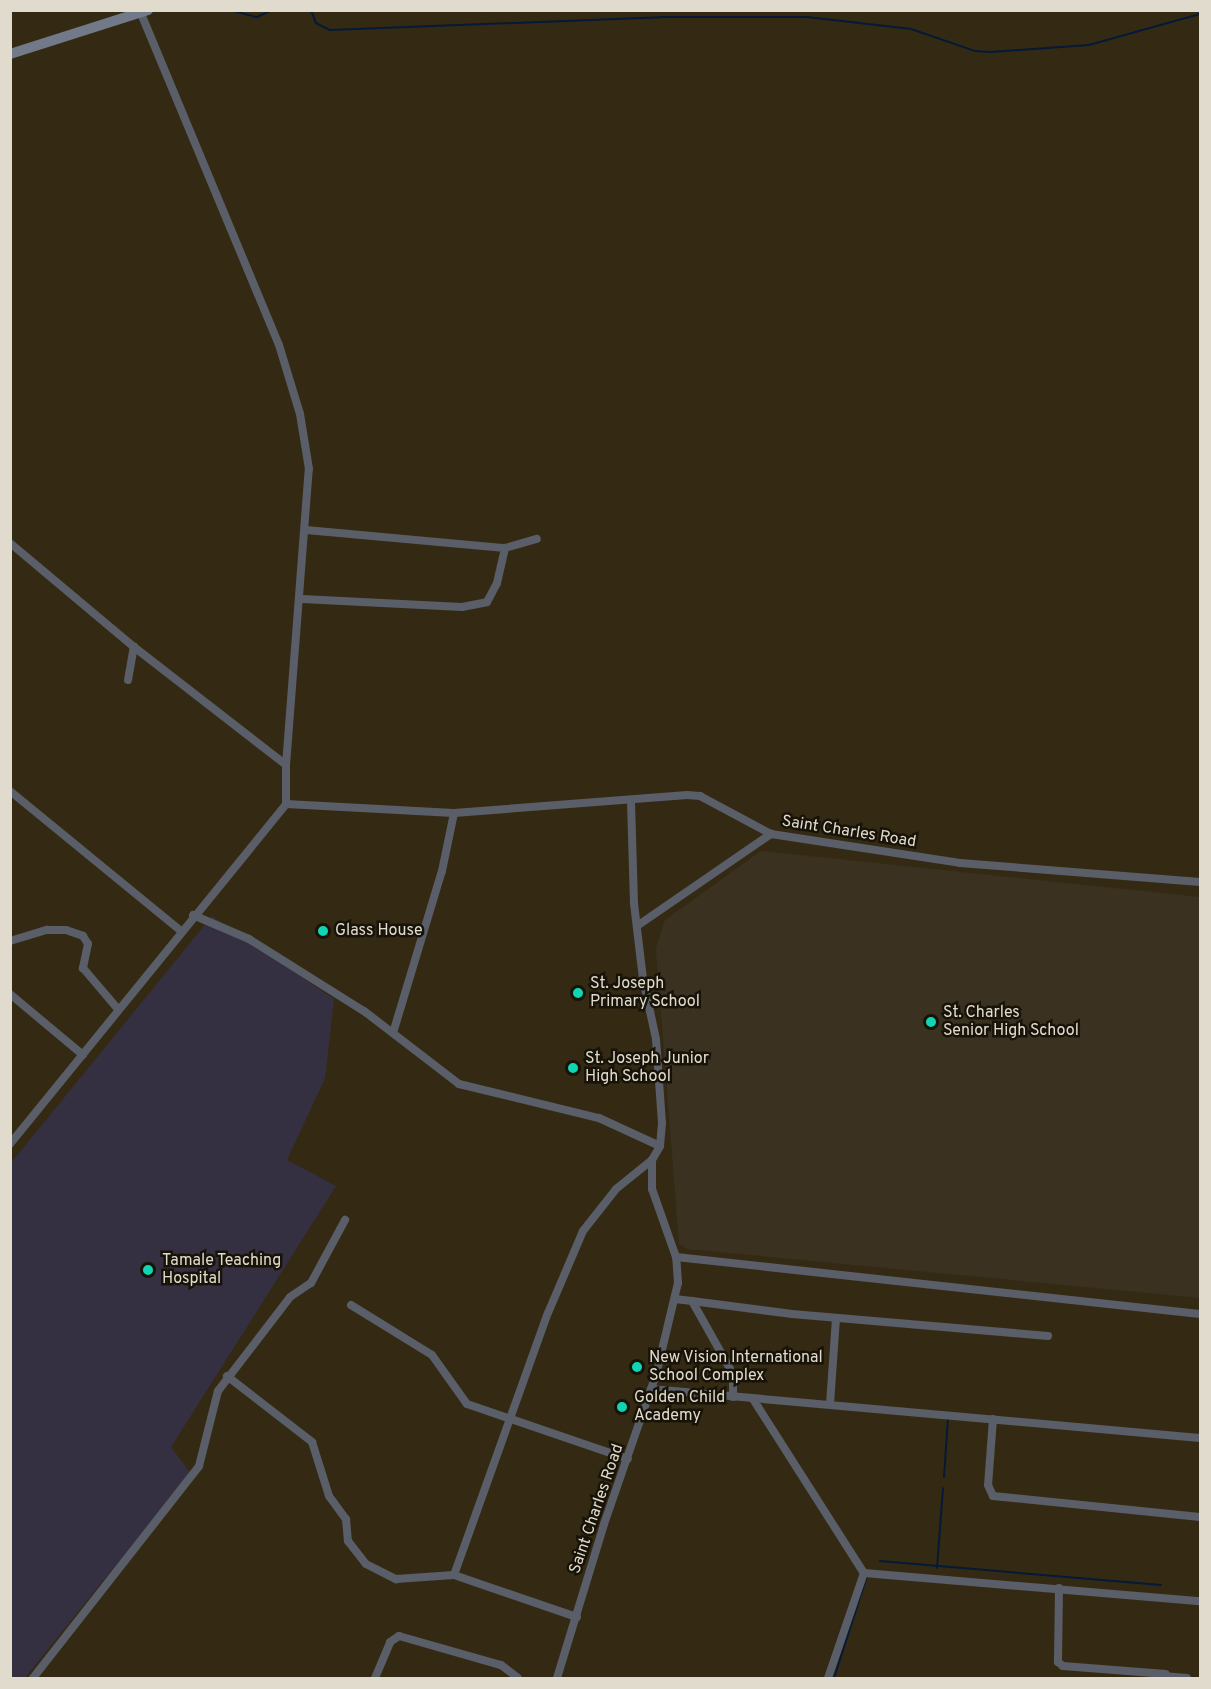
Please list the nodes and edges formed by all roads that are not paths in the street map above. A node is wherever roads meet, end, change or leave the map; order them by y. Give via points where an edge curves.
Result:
1 (145, 12) edge
2 (10, 54) edge
3 (306, 530) junction
4 (537, 538) dead end
5 (10, 543) edge
6 (505, 548) junction
7 (302, 599) junction
8 (134, 647) junction
9 (128, 680) dead end
10 (286, 765) junction
11 (10, 791) edge
12 (631, 802) junction
13 (286, 804) junction
14 (454, 813) junction
15 (771, 834) junction
16 (1200, 882) edge
17 (193, 915) junction
18 (637, 926) junction
19 (182, 931) junction
20 (10, 941) edge
21 (10, 994) edge
22 (117, 1008) junction
23 (393, 1033) junction
24 (83, 1055) junction
25 (10, 1144) edge
26 (660, 1146) junction
27 (652, 1160) junction
28 (345, 1220) dead end
29 (676, 1257) junction
30 (675, 1299) junction
31 (692, 1301) junction
32 (351, 1305) dead end
33 (1200, 1314) edge
34 (836, 1318) junction
35 (1048, 1336) dead end
36 (228, 1376) junction
37 (651, 1389) junction
38 (733, 1397) junction
39 (753, 1399) junction
40 (830, 1404) junction
41 (509, 1419) junction
42 (993, 1419) junction
43 (1200, 1438) edge
44 (628, 1459) junction
45 (1200, 1517) edge
46 (864, 1573) junction
47 (454, 1575) junction
48 (1059, 1588) junction
49 (1200, 1601) edge
50 (577, 1617) junction
51 (1096, 1669) junction
52 (1163, 1676) edge
53 (33, 1678) edge
54 (375, 1678) edge
55 (518, 1678) edge
56 (557, 1678) edge
57 (828, 1678) edge
58 (1093, 1678) edge
59 (1187, 1678) edge

1 - 2 main road
1 - 3 street via 290,376 309,469
3 - 6 street
3 - 7 street
4 - 6 street
5 - 8 street
6 - 7 street via 488,602 462,607
7 - 10 street
8 - 9 street
8 - 10 street
10 - 13 street
11 - 19 street
12 - 14 street, Saint Charles Road
12 - 15 street, Saint Charles Road via 700,796
12 - 18 street
13 - 14 street, Saint Charles Road
13 - 17 street
14 - 23 street via 442,871
15 - 16 street, Saint Charles Road via 960,863
15 - 18 street
17 - 19 street
17 - 23 street via 249,939
18 - 26 street via 656,1039
19 - 22 street
20 - 22 street via 47,930 66,930 83,936 88,944 83,968
21 - 24 street
22 - 24 street
23 - 26 street via 459,1084 599,1118
24 - 25 street
26 - 27 street
27 - 29 street, Saint Charles Road via 656,1205
27 - 41 street via 616,1189 583,1231
28 - 36 street via 311,1283 295,1290
29 - 30 street, Saint Charles Road
29 - 33 street
30 - 31 street
30 - 37 street, Saint Charles Road
31 - 34 street
31 - 38 street via 733,1374
32 - 41 street via 432,1355 461,1400
34 - 35 street
34 - 40 street
36 - 47 street via 312,1442 329,1496 346,1519 348,1541 366,1564 396,1579
36 - 53 street via 218,1391 208,1443 199,1466
37 - 38 street
37 - 44 street, Saint Charles Road
38 - 39 street
39 - 40 street
39 - 46 street
40 - 42 street
41 - 44 street
41 - 47 street
42 - 43 street
42 - 45 street via 988,1485 993,1496
44 - 50 street, Saint Charles Road
46 - 48 street
46 - 57 street
47 - 50 street
48 - 49 street
48 - 51 street via 1058,1662
50 - 56 street, Saint Charles Road
51 - 52 street
51 - 58 street
52 - 59 street
54 - 55 street via 390,1642 399,1636 501,1665

